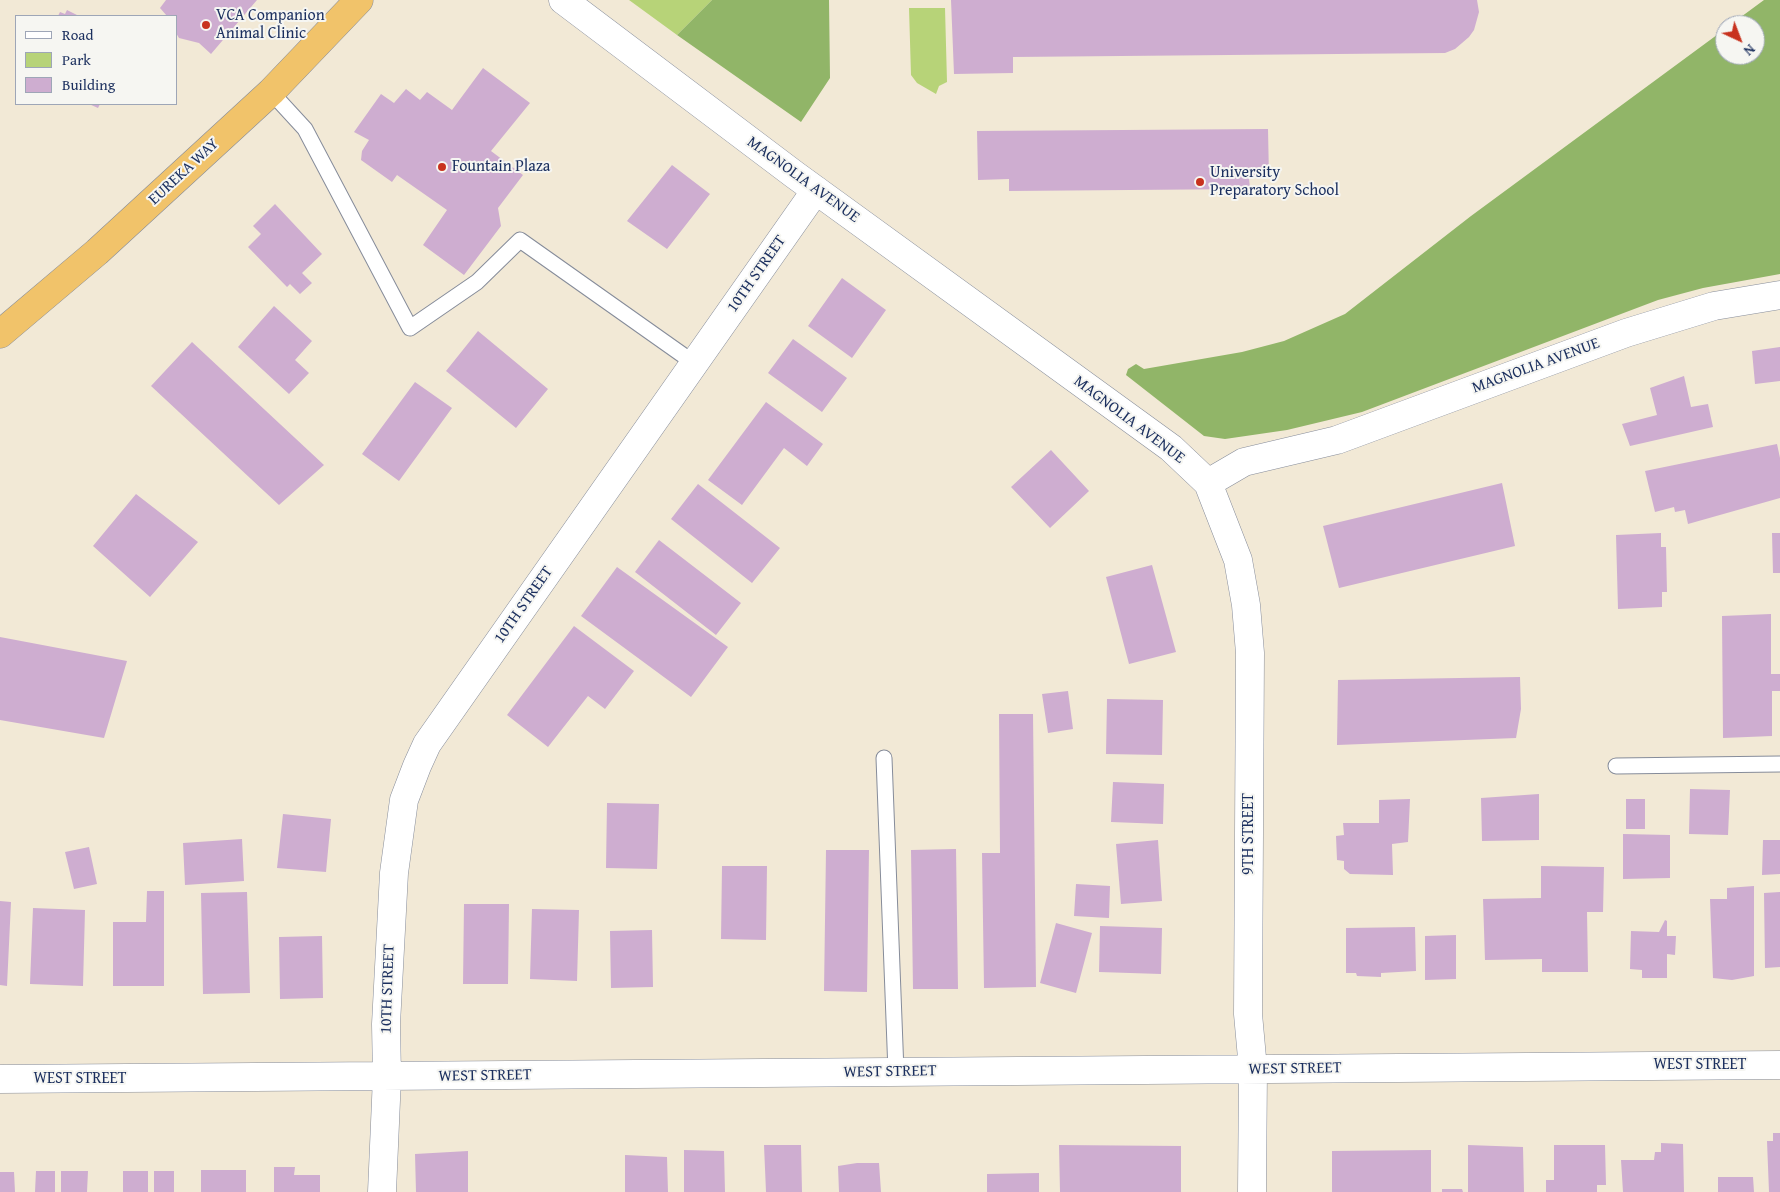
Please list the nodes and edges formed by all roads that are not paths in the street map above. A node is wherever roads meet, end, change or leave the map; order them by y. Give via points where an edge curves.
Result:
1 (359, 0) edge
2 (564, 0) edge
3 (271, 92) junction
4 (816, 190) junction
5 (1780, 295) edge
6 (0, 334) edge
7 (694, 363) junction
8 (1208, 483) junction
9 (884, 758) dead end
10 (1780, 764) edge
11 (1616, 766) dead end
12 (1780, 1065) edge
13 (1252, 1069) junction
14 (896, 1072) junction
15 (387, 1077) junction
16 (0, 1079) edge
17 (382, 1192) edge
18 (1252, 1192) edge

1 - 3 highway, EUREKA WAY
2 - 4 street, MAGNOLIA AVENUE
3 - 6 highway, EUREKA WAY via 97,252
3 - 7 lane via 305,129 410,328 477,282 520,240
4 - 7 street, 10TH STREET
4 - 8 street, MAGNOLIA AVENUE via 1171,448
5 - 8 street, MAGNOLIA AVENUE via 1714,306 1626,333 1337,440 1244,462
7 - 15 street, 10TH STREET via 427,744 417,766 404,800 394,873 386,1024
8 - 13 street, 9TH STREET via 1238,560 1247,614 1250,660 1248,1014
9 - 14 lane
10 - 11 lane
12 - 13 street, WEST STREET
13 - 14 street, WEST STREET
13 - 18 street, 9TH STREET
14 - 15 street, WEST STREET
15 - 16 street, WEST STREET
15 - 17 street, 10TH STREET

